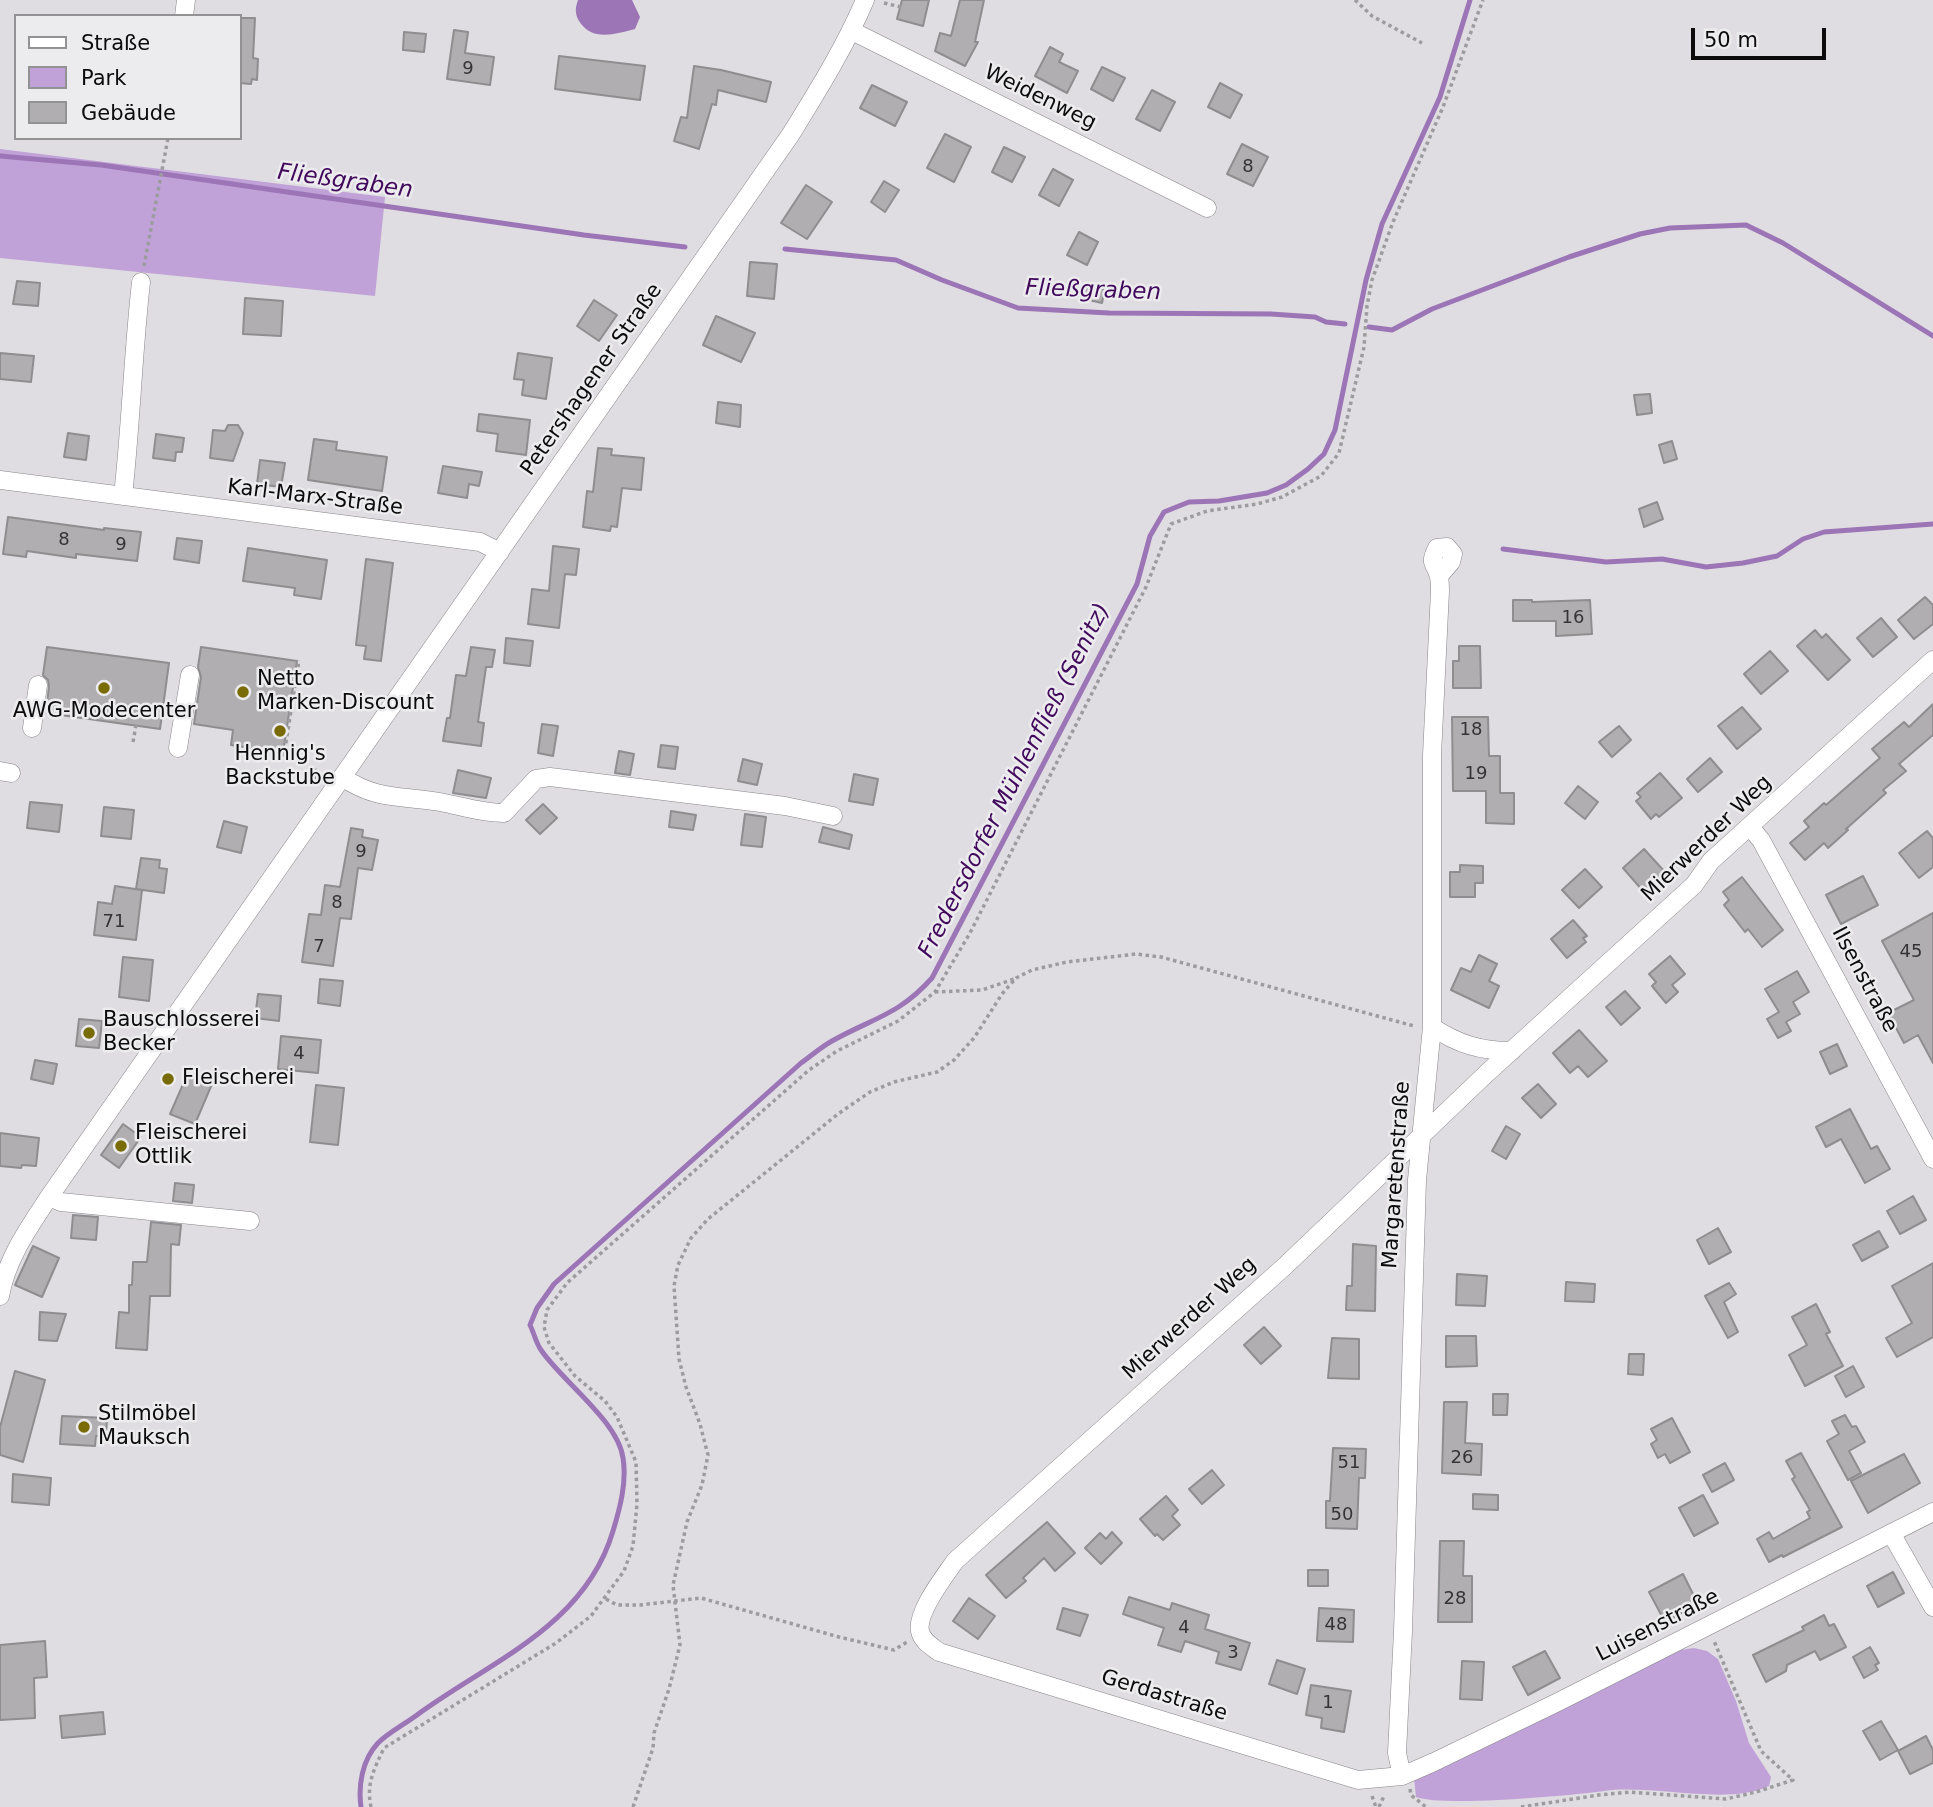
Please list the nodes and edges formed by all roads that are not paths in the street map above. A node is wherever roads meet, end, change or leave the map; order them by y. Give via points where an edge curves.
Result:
1 (865, 0) edge
2 (852, 31) junction
3 (1207, 208) dead end
4 (141, 282) road end
5 (0, 480) edge
6 (123, 496) junction
7 (500, 552) junction
8 (1439, 576) dead end
9 (1933, 660) edge
10 (190, 675) dead end
11 (37, 685) dead end
12 (32, 728) dead end
13 (178, 748) dead end
14 (342, 777) junction
15 (833, 816) dead end
16 (1750, 827) junction
17 (1432, 1027) junction
18 (1512, 1051) junction
19 (1421, 1135) junction
20 (1933, 1159) edge
21 (49, 1197) junction
22 (250, 1221) dead end
23 (2, 1271) edge
24 (0, 1296) edge
25 (1933, 1512) edge
26 (1891, 1533) junction
27 (1933, 1607) edge
28 (921, 1634) joint
29 (1402, 1776) junction

1 - 2 street, Petershagener Straße
2 - 3 street, Weidenweg
2 - 7 street, Petershagener Straße via 790,134
4 - 6 street
5 - 6 street, Karl-Marx-Straße
6 - 7 street, Karl-Marx-Straße via 480,542
7 - 14 street, Petershagener Straße
8 - 17 street, Margaretenstraße via 1432,755
9 - 16 street, Mierwerder Weg
10 - 13 street
11 - 12 street
14 - 15 street via 381,796 492,813 504,813 536,779 550,777
14 - 21 street, Petershagener Straße
16 - 18 street, Mierwerder Weg via 1711,861 1694,885
16 - 20 street, Ilsenstraße via 1832,968
17 - 18 street via 1472,1048
17 - 19 street, Margaretenstraße
18 - 19 street, Mierwerder Weg
19 - 28 street, Mierwerder Weg via 1285,1266 956,1561 924,1611
19 - 29 street, Margaretenstraße via 1397,1754
21 - 22 street via 61,1202
21 - 23 street, Petershagener Straße
23 - 24 street, Petershagener Straße
25 - 26 street, Luisenstraße
26 - 27 street
26 - 29 street, Luisenstraße
28 - 29 street, Gerdastraße via 939,1652 1357,1780

